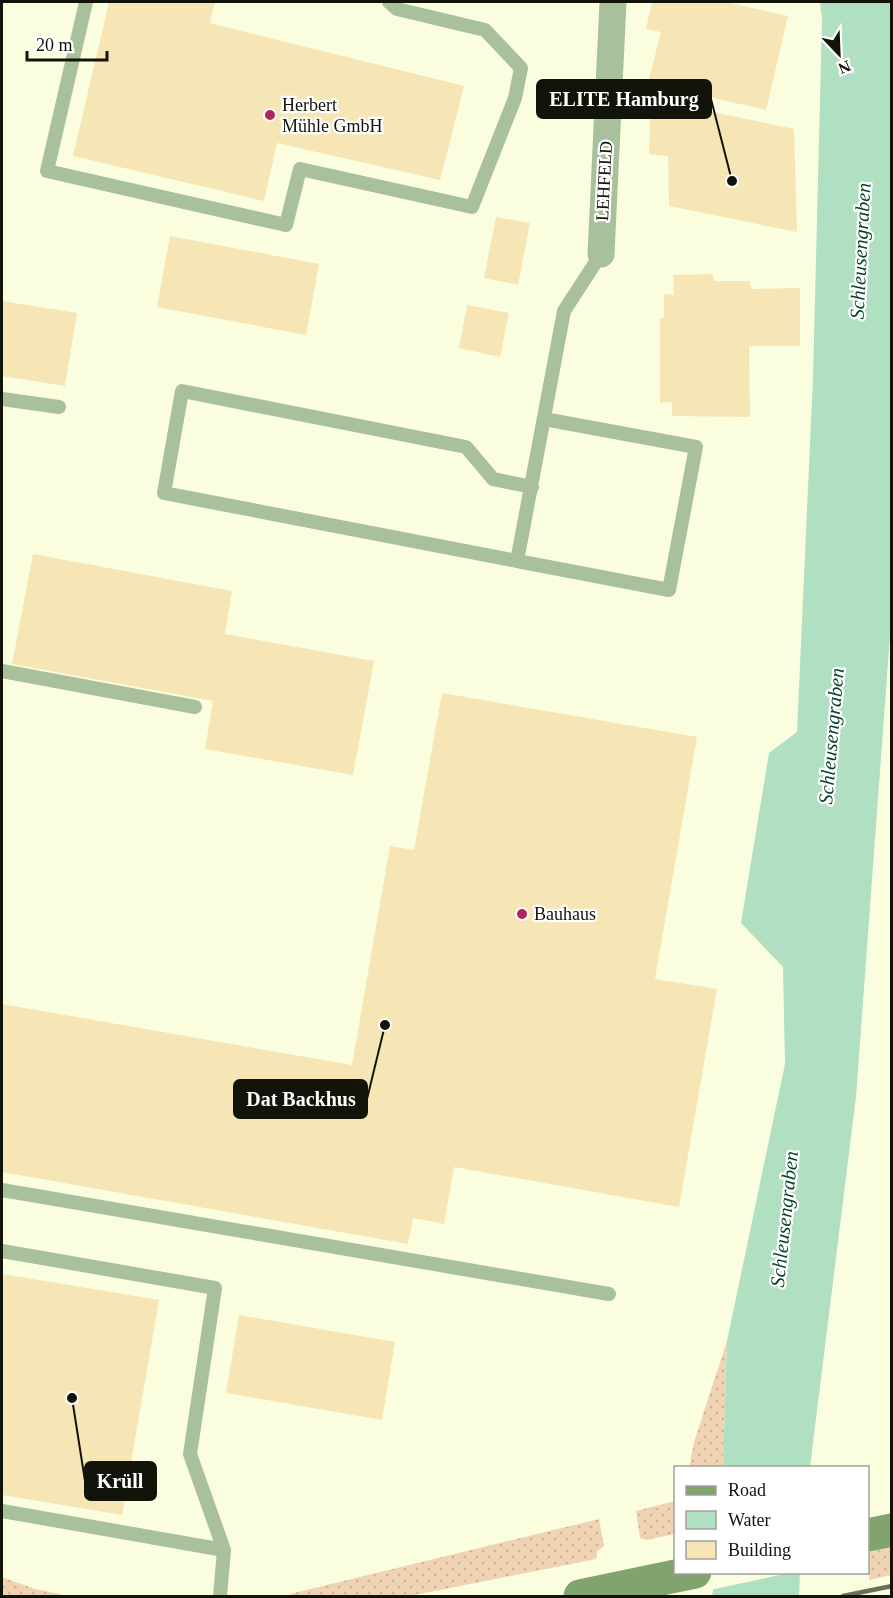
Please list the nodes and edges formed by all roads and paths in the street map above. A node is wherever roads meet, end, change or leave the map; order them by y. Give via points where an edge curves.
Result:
1 (86, 2) edge
2 (389, 2) edge
3 (613, 2) edge
4 (601, 254) joint
5 (2, 399) edge
6 (58, 406) dead end
7 (544, 419) junction
8 (532, 487) junction
9 (517, 561) junction
10 (2, 671) edge
11 (195, 707) dead end
12 (2, 1190) edge
13 (2, 1251) edge
14 (609, 1294) dead end
15 (2, 1511) edge
16 (891, 1530) edge
17 (869, 1535) edge
18 (224, 1550) junction
19 (686, 1574) edge
20 (219, 1596) edge
21 (580, 1596) edge

1 - 2 lane via 47,171 286,225 300,169 472,207 515,98 521,68 485,30 397,9
3 - 4 street, LEHFELD
4 - 7 lane via 564,311
5 - 6 lane
7 - 8 lane
7 - 9 lane via 696,447 669,591
8 - 9 lane
8 - 9 lane via 493,479 466,447 183,391 164,493
10 - 11 lane
12 - 14 lane
13 - 18 lane via 215,1288 190,1454
15 - 18 lane
16 - 17 main road
18 - 20 lane
19 - 21 main road

